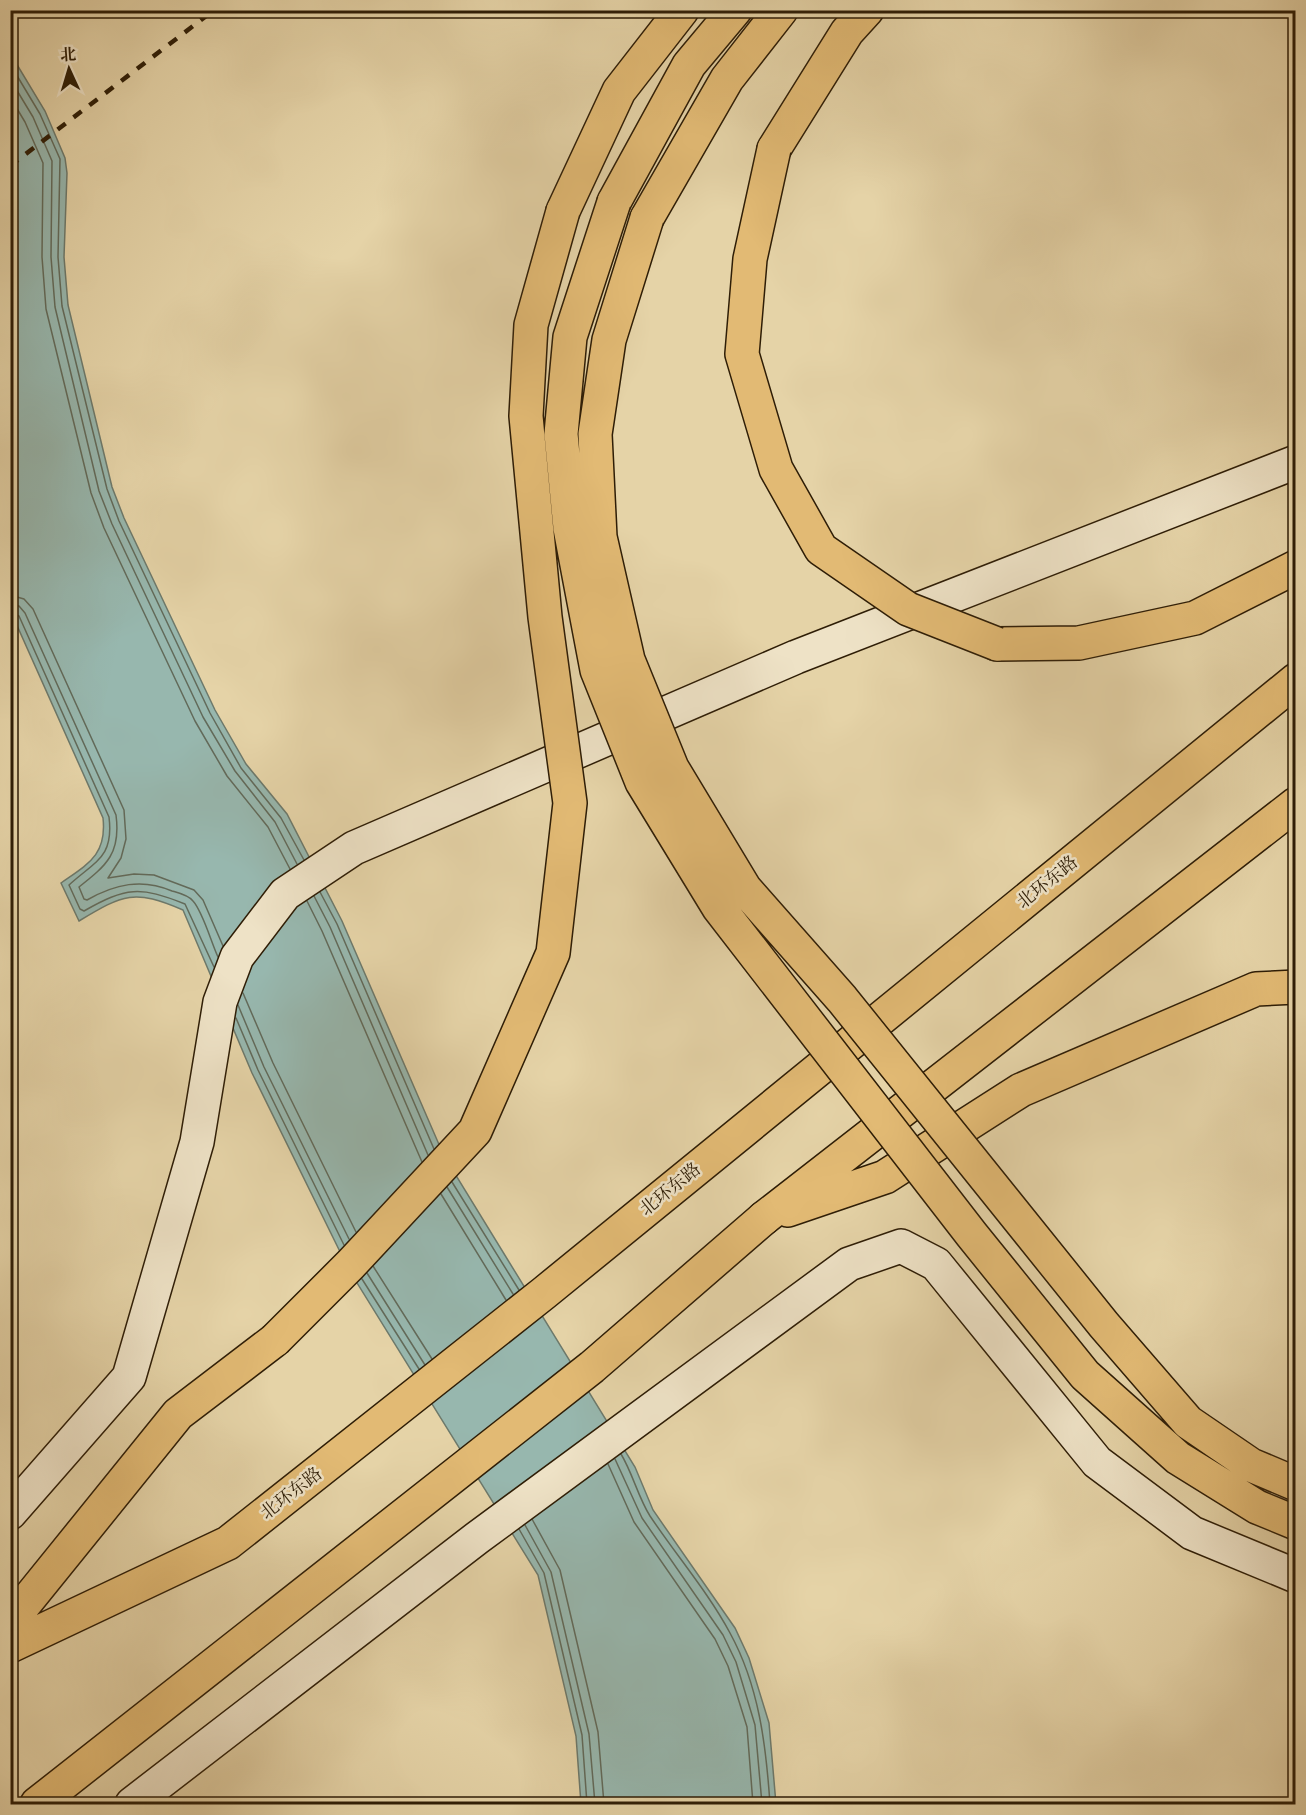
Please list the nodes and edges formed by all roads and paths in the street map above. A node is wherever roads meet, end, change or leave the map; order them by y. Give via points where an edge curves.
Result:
1 (682, 10) edge
2 (735, 10) edge
3 (781, 10) edge
4 (867, 10) edge
5 (1296, 462) edge
6 (1296, 567) edge
7 (1296, 680) edge
8 (1296, 804) edge
9 (1296, 987) edge
10 (764, 1218) junction
11 (1296, 1484) edge
12 (10, 1512) edge
13 (1296, 1522) edge
14 (1296, 1576) edge
15 (10, 1622) edge
16 (10, 1646) edge
17 (37, 1804) edge
18 (132, 1804) edge

1 - 15 main road, bridge via 619,91 563,211 531,325 526,416 545,617 570,803 554,952 475,1131 275,1340 178,1414
2 - 13 main road, bridge via 689,65 614,202 570,337 561,434 570,528 597,670 642,782 719,908 1085,1375 1178,1458 1257,1507
3 - 11 main road, bridge via 727,79 647,218 609,340 595,434 600,537 628,660 672,768 745,889 842,999 1104,1325 1188,1422 1251,1465
4 - 6 main road, bridge via 847,32 774,149 750,258 742,354 776,469 821,549 908,609 997,644 1078,643 1195,618
5 - 12 street via 796,657 354,848 285,894 237,957 220,1002 197,1142 129,1377
7 - 16 main road, 北环东路 via 544,1293 228,1543
8 - 10 main road
9 - 10 main road via 1256,989 1021,1090 885,1177
10 - 17 main road via 592,1367
14 - 18 street via 1191,1533 1097,1462 936,1263 901,1246 849,1264 477,1538

